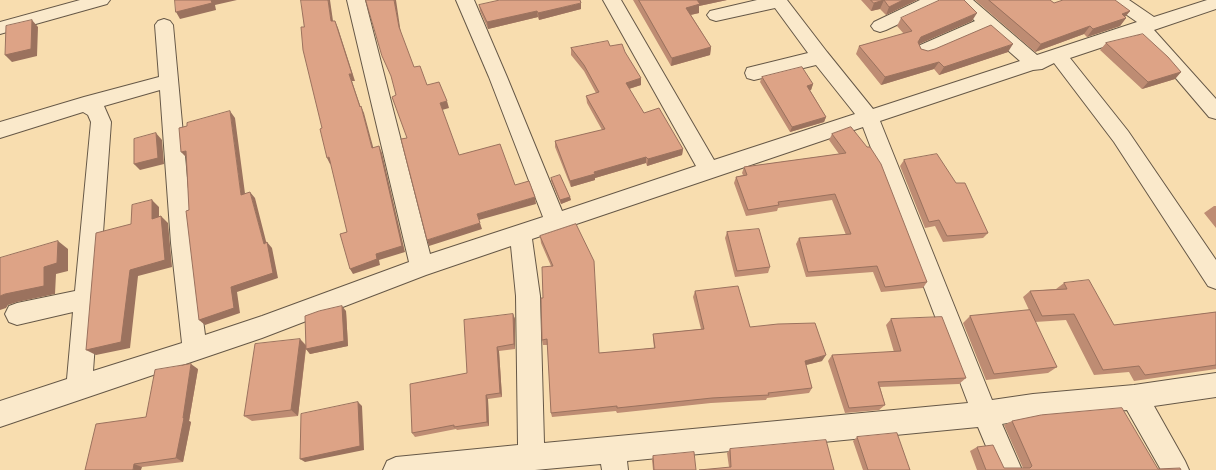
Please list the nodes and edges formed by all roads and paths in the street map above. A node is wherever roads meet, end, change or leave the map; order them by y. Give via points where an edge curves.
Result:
1 (101, 0) edge
2 (356, 0) edge
3 (465, 0) edge
4 (612, 0) edge
5 (935, 0) edge
6 (962, 0) edge
7 (1117, 0) edge
8 (779, 1) edge
9 (1216, 3) edge
10 (716, 15) dead end
11 (988, 23) junction
12 (164, 25) dead end
13 (1146, 25) junction
14 (880, 26) dead end
15 (0, 28) edge
16 (924, 51) edge
17 (1058, 56) junction
18 (820, 57) junction
19 (1035, 64) junction
20 (754, 73) dead end
21 (169, 81) junction
22 (84, 104) junction
23 (1216, 112) edge
24 (869, 118) junction
25 (0, 130) edge
26 (709, 170) junction
27 (556, 223) junction
28 (521, 234) junction
29 (422, 267) junction
30 (1216, 279) edge
31 (86, 299) junction
32 (17, 314) dead end
33 (195, 349) junction
34 (1216, 385) edge
35 (79, 386) junction
36 (1134, 397) junction
37 (0, 414) edge
38 (985, 414) junction
39 (531, 457) junction
40 (613, 460) edge
41 (455, 467) edge
42 (396, 470) edge
43 (1009, 470) edge
44 (1176, 470) edge

1 - 15 street
2 - 29 street
3 - 27 street
4 - 26 street
5 - 14 street
6 - 11 street
7 - 13 street
8 - 10 street
8 - 18 street
9 - 13 street
11 - 16 street
11 - 19 street
12 - 21 street
13 - 17 street
13 - 23 street
17 - 19 street
17 - 30 street via 1088,91 1143,168
18 - 20 street
18 - 24 street
19 - 24 street
21 - 22 street
21 - 33 street via 182,243
22 - 25 street
22 - 31 street via 96,110 101,122
24 - 26 street
24 - 38 street
26 - 27 street
27 - 28 street
28 - 29 street
28 - 39 street via 528,296
29 - 33 street via 320,306
31 - 32 street
31 - 35 street
33 - 35 street via 127,374
34 - 36 street
35 - 37 street
36 - 38 street via 1033,406
36 - 44 street
38 - 40 street
38 - 43 street
39 - 40 street
39 - 41 street
41 - 42 street

